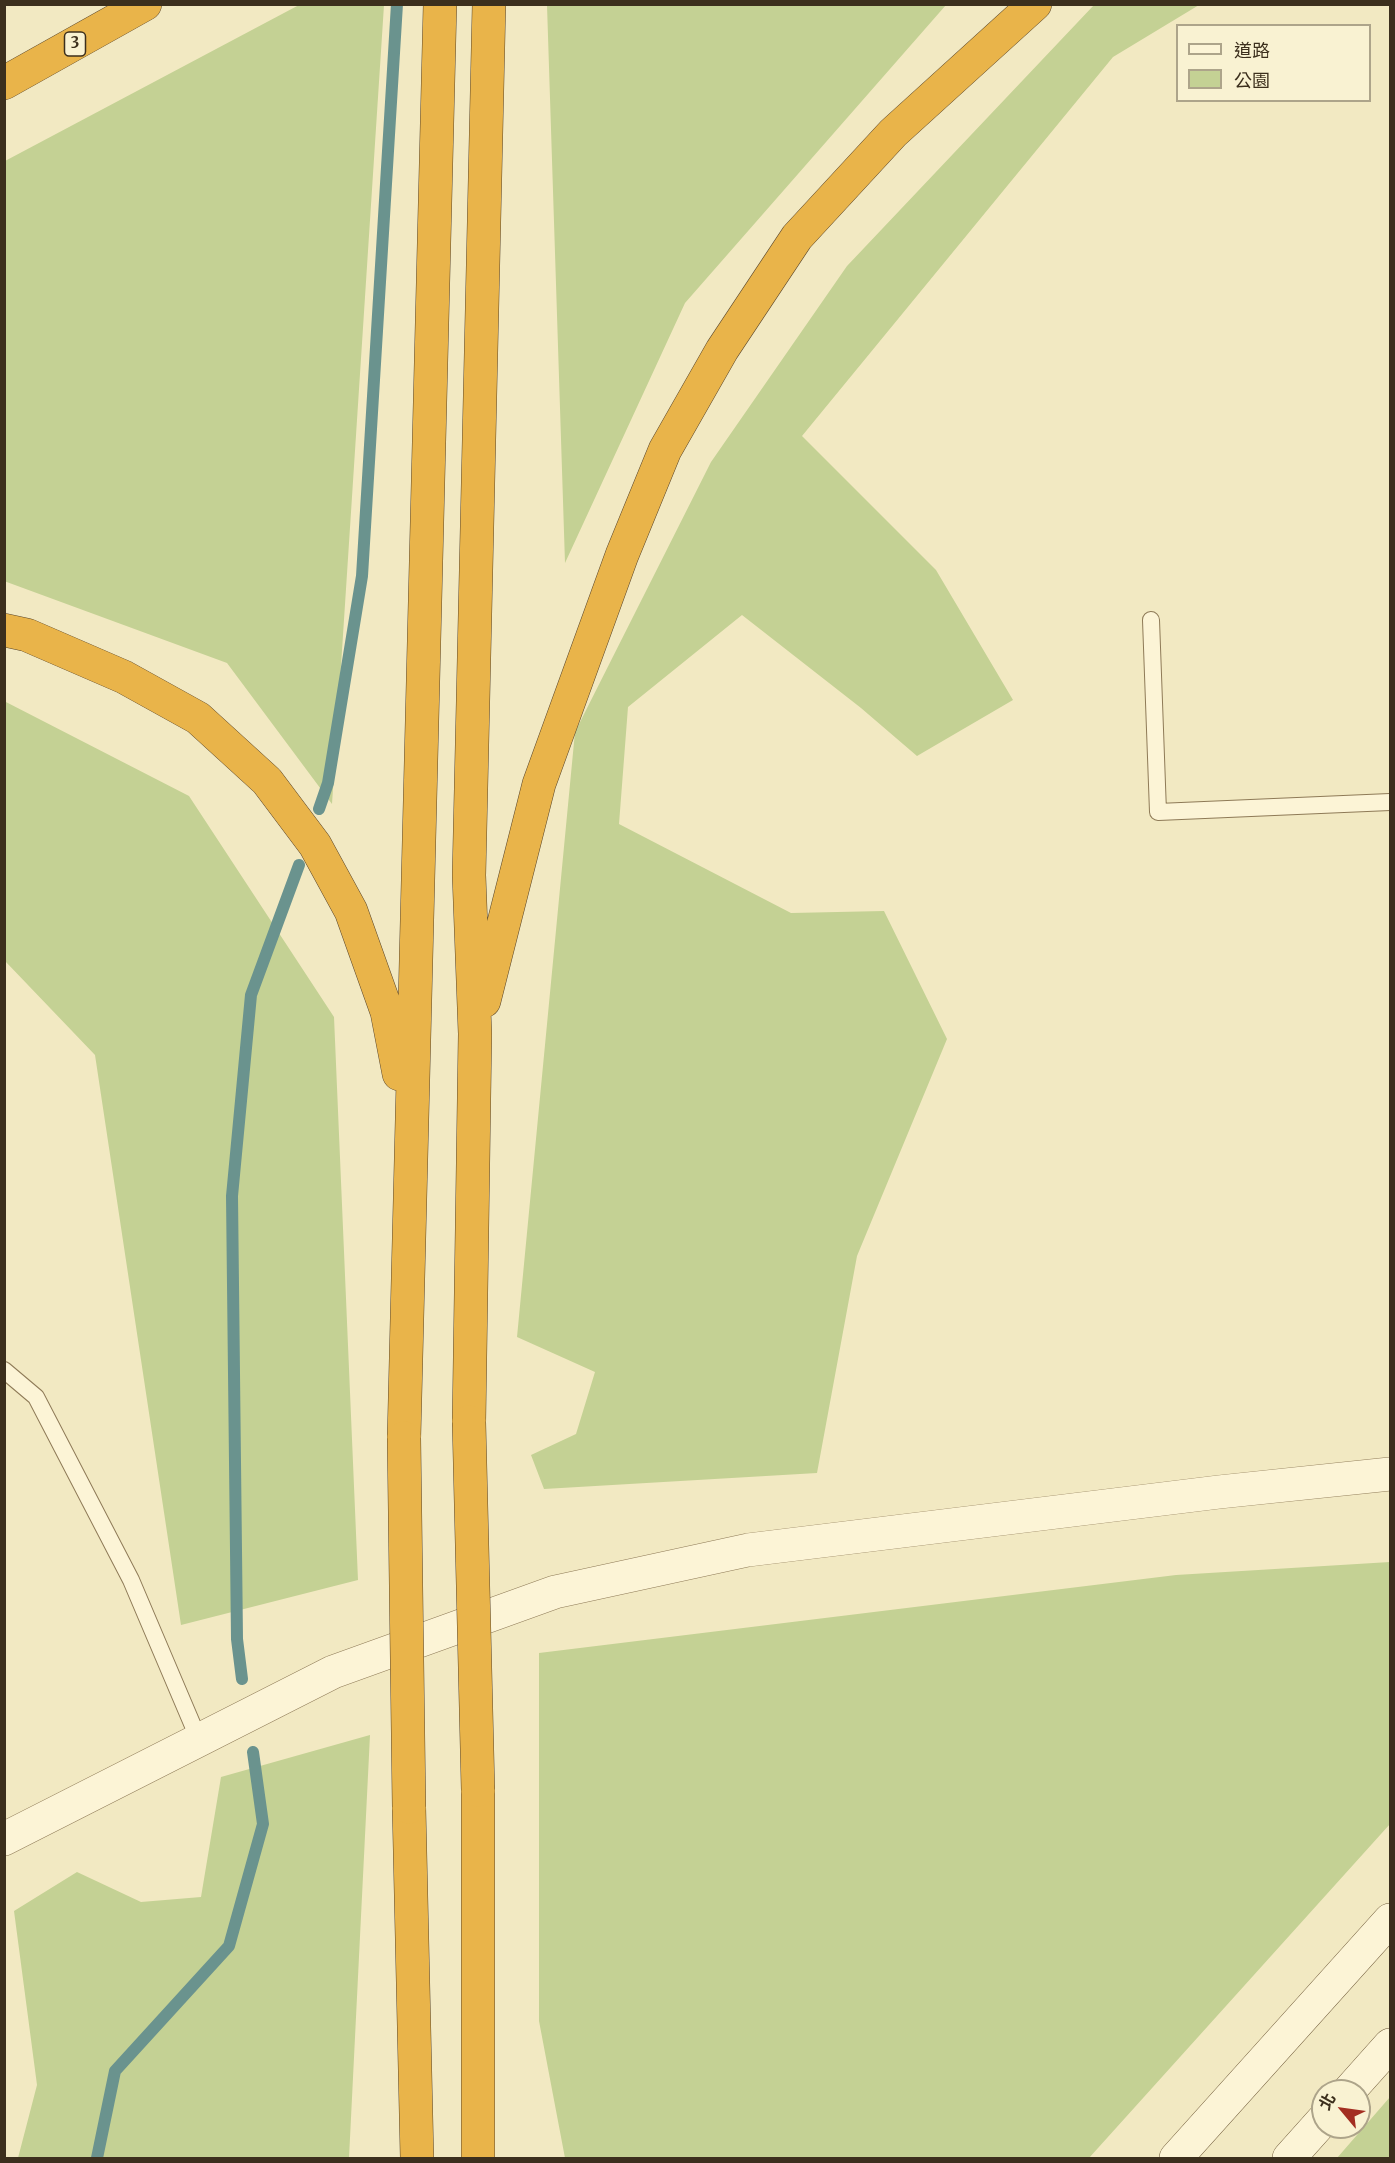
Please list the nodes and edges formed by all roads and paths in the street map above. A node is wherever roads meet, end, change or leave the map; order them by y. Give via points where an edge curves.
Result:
1 (145, 4) edge
2 (440, 4) edge
3 (489, 4) edge
4 (1035, 4) edge
5 (4, 83) edge
6 (1151, 620) dead end
7 (4, 630) edge
8 (1390, 802) edge
9 (475, 1034) junction
10 (411, 1144) junction
11 (4, 1370) edge
12 (1390, 1474) edge
13 (200, 1740) junction
14 (4, 1839) edge
15 (1390, 1920) edge
16 (1390, 2044) edge
17 (1359, 2079) edge
18 (1311, 2133) edge
19 (478, 2157) edge
20 (417, 2158) edge
21 (1176, 2158) edge
22 (1289, 2158) edge

1 - 5 highway, 3
2 - 10 highway
3 - 9 highway via 469,875
4 - 9 highway via 893,133 797,237 722,350 665,450 622,555 539,784
6 - 8 lane via 1158,812
7 - 10 highway via 27,635 124,677 198,718 267,781 315,845 351,910 387,1012
9 - 19 highway, bridge via 469,1422 478,1790
10 - 20 highway, bridge via 404,1438
11 - 13 lane via 36,1397 131,1580
12 - 13 street via 748,1550 555,1592 333,1672
13 - 14 street
15 - 21 street
16 - 17 street
18 - 22 street

